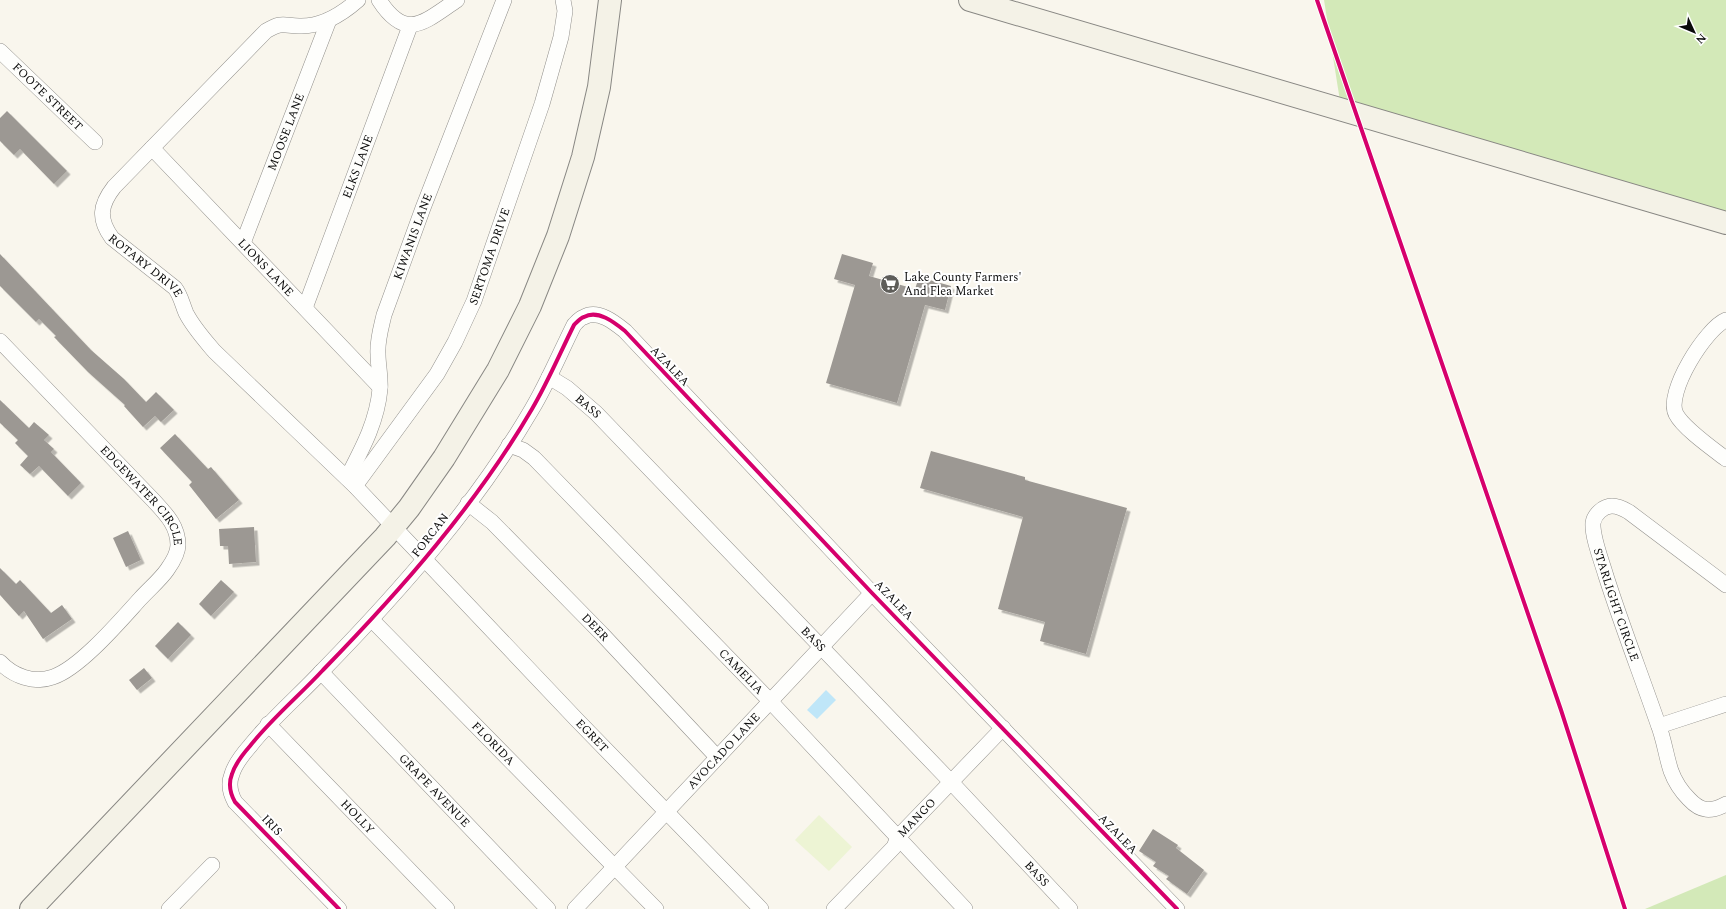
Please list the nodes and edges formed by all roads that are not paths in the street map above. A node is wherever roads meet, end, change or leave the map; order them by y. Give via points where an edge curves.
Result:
1 (358, 0) edge
2 (379, 0) edge
3 (457, 0) edge
4 (504, 0) edge
5 (564, 0) edge
6 (610, 0) edge
7 (970, 0) edge
8 (329, 20) junction
9 (410, 26) junction
10 (0, 51) edge
11 (95, 142) dead end
12 (152, 148) junction
13 (1726, 223) edge
14 (243, 244) junction
15 (305, 308) junction
16 (591, 314) joint
17 (1726, 320) edge
18 (0, 341) edge
19 (549, 377) junction
20 (380, 387) junction
21 (509, 446) junction
22 (1726, 459) edge
23 (351, 482) junction
24 (468, 503) junction
25 (394, 526) junction
26 (425, 558) junction
27 (1726, 585) edge
28 (872, 593) junction
29 (372, 620) junction
30 (821, 647) junction
31 (0, 662) edge
32 (321, 672) junction
33 (770, 701) junction
34 (1726, 704) edge
35 (268, 724) junction
36 (1659, 726) junction
37 (1003, 728) junction
38 (251, 744) joint
39 (717, 757) junction
40 (951, 782) junction
41 (1726, 804) edge
42 (666, 810) junction
43 (898, 837) junction
44 (212, 865) dead end
45 (614, 866) junction
46 (176, 907) edge
47 (31, 909) edge
48 (339, 909) edge
49 (447, 909) edge
50 (548, 909) edge
51 (575, 909) edge
52 (656, 909) edge
53 (762, 909) edge
54 (834, 909) edge
55 (965, 909) edge
56 (1070, 909) edge
57 (1177, 909) edge

1 - 8 street, ROTARY DRIVE
2 - 9 street via 388,14
3 - 9 street via 429,19
4 - 20 street, KIWANIS LANE via 384,315 378,354
5 - 23 street, SERTOMA DRIVE via 561,36 542,104 474,301 437,374
6 - 25 main road via 599,87 583,157 558,236 530,306 498,370 448,451
7 - 13 main road
8 - 12 street, ROTARY DRIVE via 308,25 279,24 266,31
8 - 14 street, MOOSE LANE
9 - 15 street, ELKS LANE
10 - 11 street, FOOTE STREET
12 - 14 street, LIONS LANE
12 - 23 street, ROTARY DRIVE via 107,196 102,217 105,228 112,238 175,288 194,326 214,351
14 - 15 street, LIONS LANE
15 - 20 street, LIONS LANE
16 - 19 street, FORCAN via 574,325
16 - 28 street, AZALEA via 600,315 625,331
17 - 22 street via 1703,341 1675,392 1674,404 1679,418
18 - 31 street, EDGEWATER CIRCLE via 154,501 172,522 178,546 167,570 120,621 66,671 41,680 16,674
19 - 21 street, FORCAN
19 - 30 street, BASS via 567,388 596,413
20 - 23 street, KIWANIS LANE via 374,423
21 - 24 street, FORCAN
21 - 33 street, CAMELIA via 522,450 534,458
23 - 25 street, ROTARY DRIVE
24 - 26 street, FORCAN
24 - 39 street, DEER via 498,527
25 - 26 street, EGRET
25 - 47 main road
26 - 29 street, FORCAN
26 - 42 street, EGRET via 577,720
27 - 36 street, STARLIGHT CIRCLE via 1629,512 1611,506 1602,509 1595,516 1593,523 1598,550 1618,614
28 - 30 street, AVOCADO LANE
28 - 37 street, AZALEA
29 - 32 street, FORCAN
29 - 45 street, FLORIDA
30 - 33 street, AVOCADO LANE
30 - 40 street, BASS
32 - 35 street, FORCAN
32 - 50 street, GRAPE AVENUE
33 - 39 street, AVOCADO LANE
33 - 43 street, CAMELIA
34 - 36 street
35 - 38 street, FORCAN
35 - 49 street, HOLLY
36 - 41 street, STARLIGHT CIRCLE via 1678,786 1690,800 1708,811
37 - 40 street, MANGO
37 - 57 street, AZALEA
38 - 48 street, IRIS via 232,773 231,796
39 - 42 street, AVOCADO LANE
40 - 43 street, MANGO
40 - 56 street, BASS
42 - 45 street, AVOCADO LANE
42 - 53 street, EGRET
43 - 54 street, MANGO via 894,847
43 - 55 street, CAMELIA
44 - 46 street
45 - 51 street, AVOCADO LANE
45 - 52 street, FLORIDA

